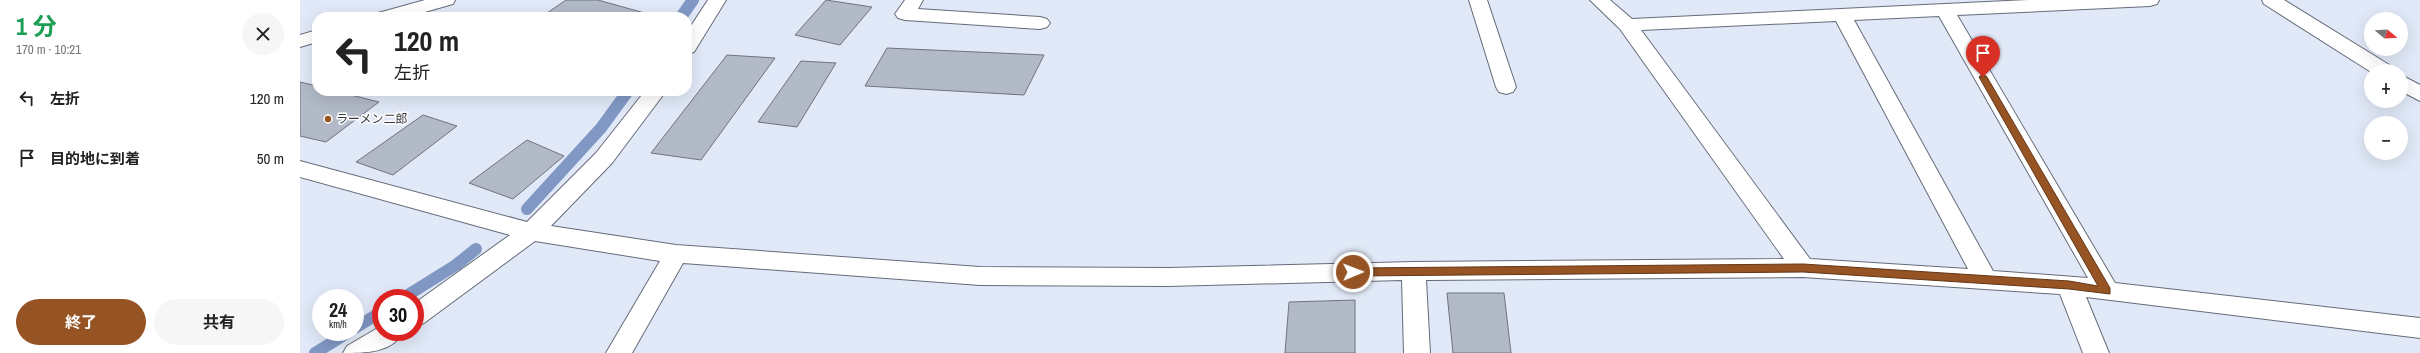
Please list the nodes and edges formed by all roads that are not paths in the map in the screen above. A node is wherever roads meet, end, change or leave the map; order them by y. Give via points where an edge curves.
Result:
1 (446, 0) edge
2 (717, 0) edge
3 (914, 0) edge
4 (1478, 0) edge
5 (1599, 0) edge
6 (2150, 0) edge
7 (2271, 0) edge
8 (1945, 10) junction
9 (403, 12) edge
10 (1842, 15) junction
11 (1040, 23) dead end
12 (1626, 25) junction
13 (312, 37) edge
14 (692, 40) edge
15 (300, 41) edge
16 (2373, 64) edge
17 (1506, 86) dead end
18 (2408, 86) edge
19 (2420, 94) edge
20 (652, 96) edge
21 (300, 169) edge
22 (531, 232) junction
23 (676, 254) junction
24 (1803, 268) junction
25 (1414, 271) junction
26 (1985, 279) junction
27 (2069, 285) junction
28 (2106, 291) junction
29 (424, 309) edge
30 (2420, 328) edge
31 (619, 353) edge
32 (1417, 353) edge
33 (2096, 353) edge

1 - 9 street
2 - 14 street
3 - 11 street via 905,14
4 - 17 street
5 - 12 street
6 - 8 street
7 - 16 street
8 - 10 street
8 - 28 street
10 - 12 street
10 - 26 street
12 - 24 street
13 - 15 street
18 - 19 street
20 - 22 street via 604,158
21 - 22 street
22 - 23 street
22 - 29 street
23 - 25 street via 980,276 1168,276
23 - 31 street
24 - 25 street
24 - 26 street
25 - 32 street
26 - 27 street
27 - 28 street
27 - 33 street
28 - 30 street

